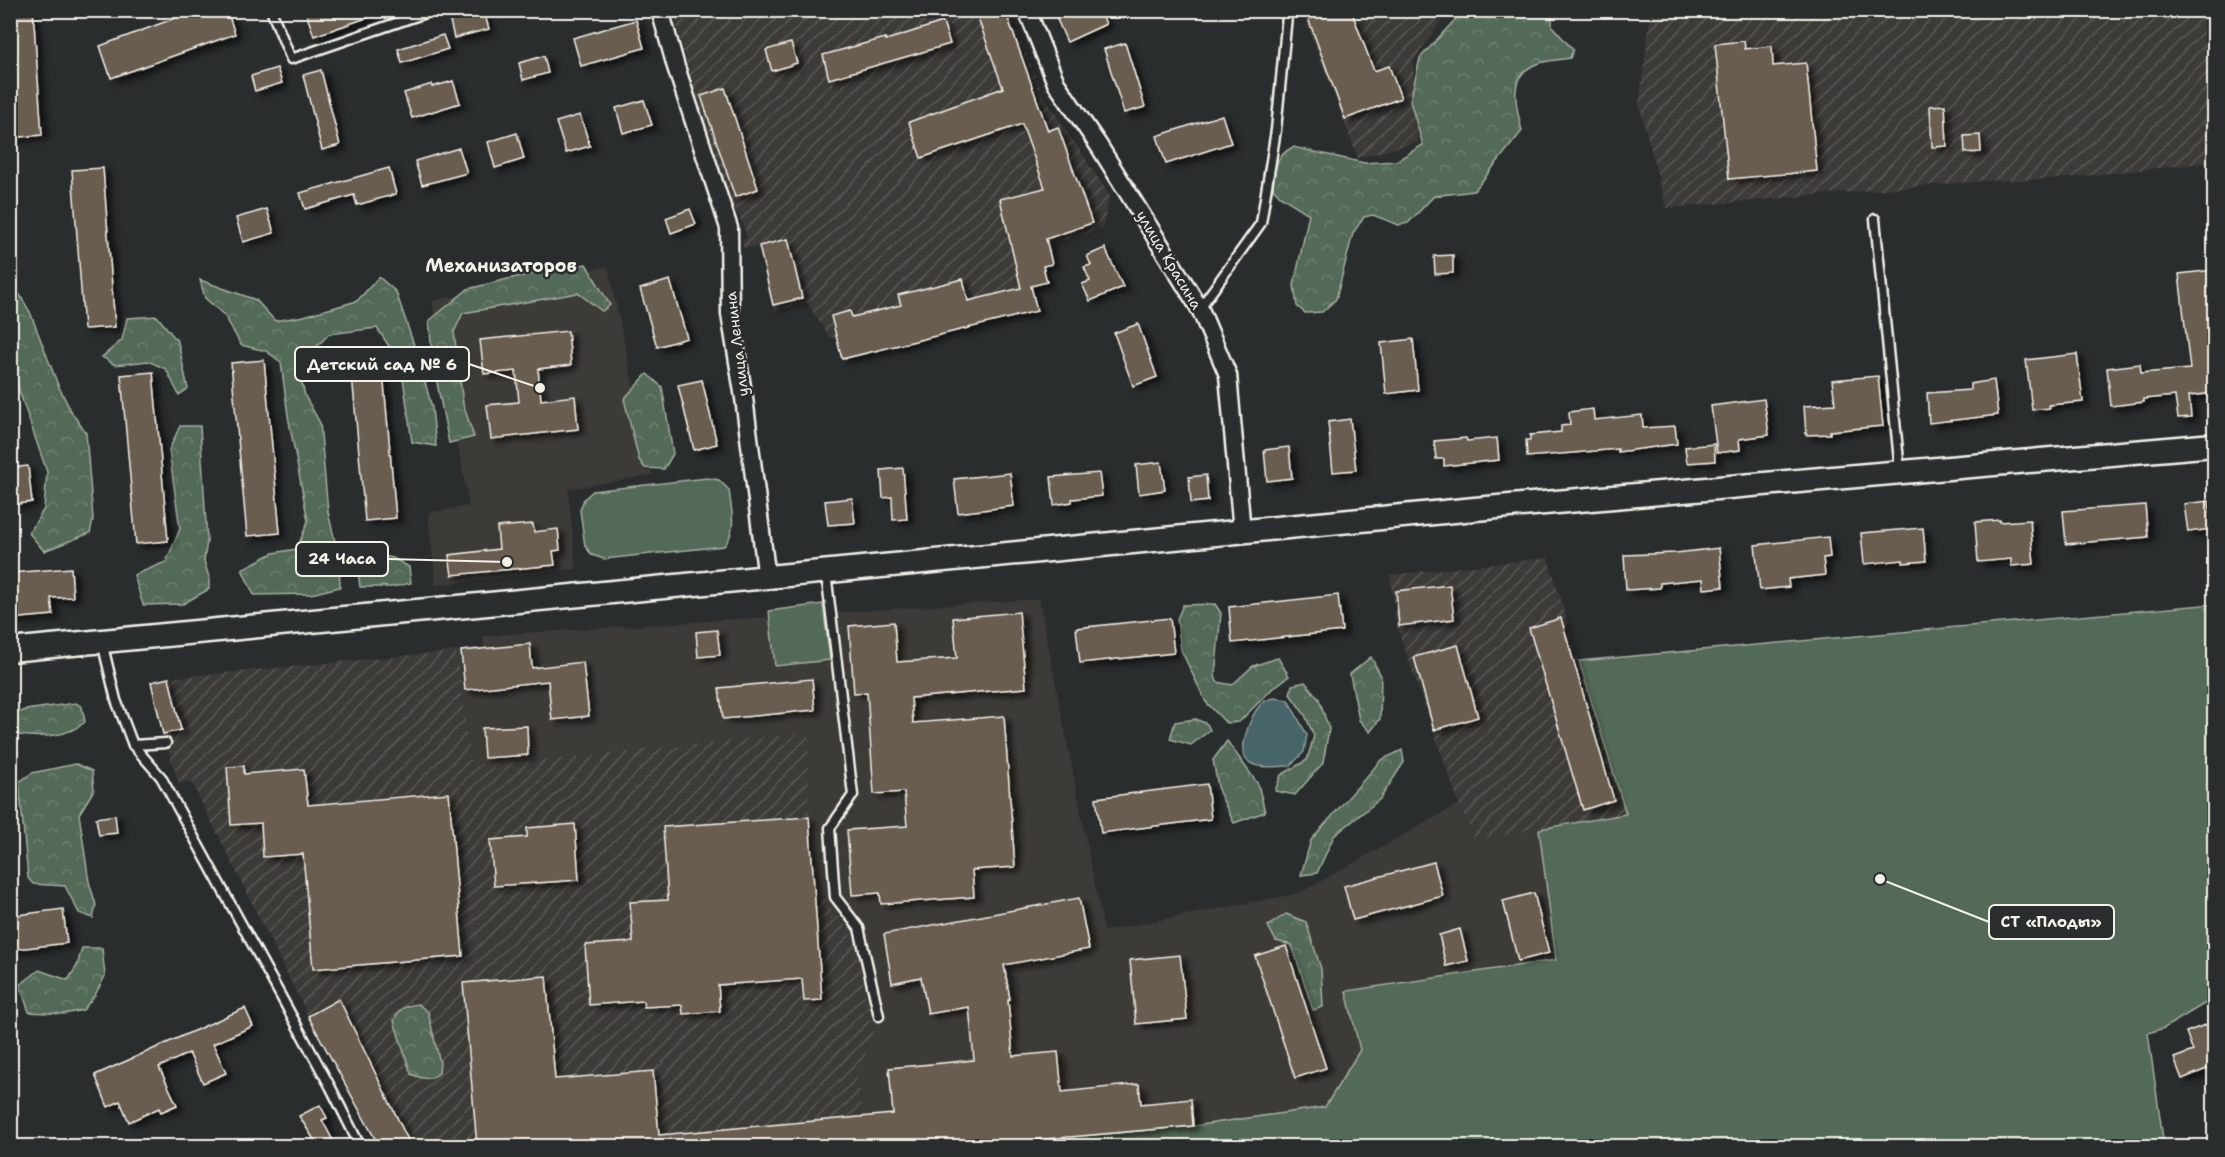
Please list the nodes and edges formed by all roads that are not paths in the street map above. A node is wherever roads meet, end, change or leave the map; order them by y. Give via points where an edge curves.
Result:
1 (271, 10) edge
2 (435, 10) edge
3 (660, 10) edge
4 (1027, 10) edge
5 (1286, 10) edge
6 (1875, 219) dead end
7 (1200, 309) junction
8 (2214, 445) edge
9 (1900, 471) junction
10 (1242, 532) junction
11 (826, 573) junction
12 (767, 579) junction
13 (102, 641) junction
14 (10, 650) edge
15 (166, 743) dead end
16 (133, 745) junction
17 (879, 1016) dead end
18 (360, 1146) edge

1 - 2 lane via 291,59
3 - 12 street, улица Ленина via 729,228 730,314
4 - 7 street, улица Красина via 1056,83
5 - 7 lane via 1276,130 1261,223
6 - 9 lane
7 - 10 street, улица Красина via 1228,375
8 - 9 main road
9 - 10 main road
10 - 11 main road
11 - 12 main road
11 - 17 lane via 853,795 830,828 835,897 859,928
12 - 13 main road
13 - 14 main road
13 - 16 lane via 116,700
15 - 16 lane
16 - 18 lane via 161,777

